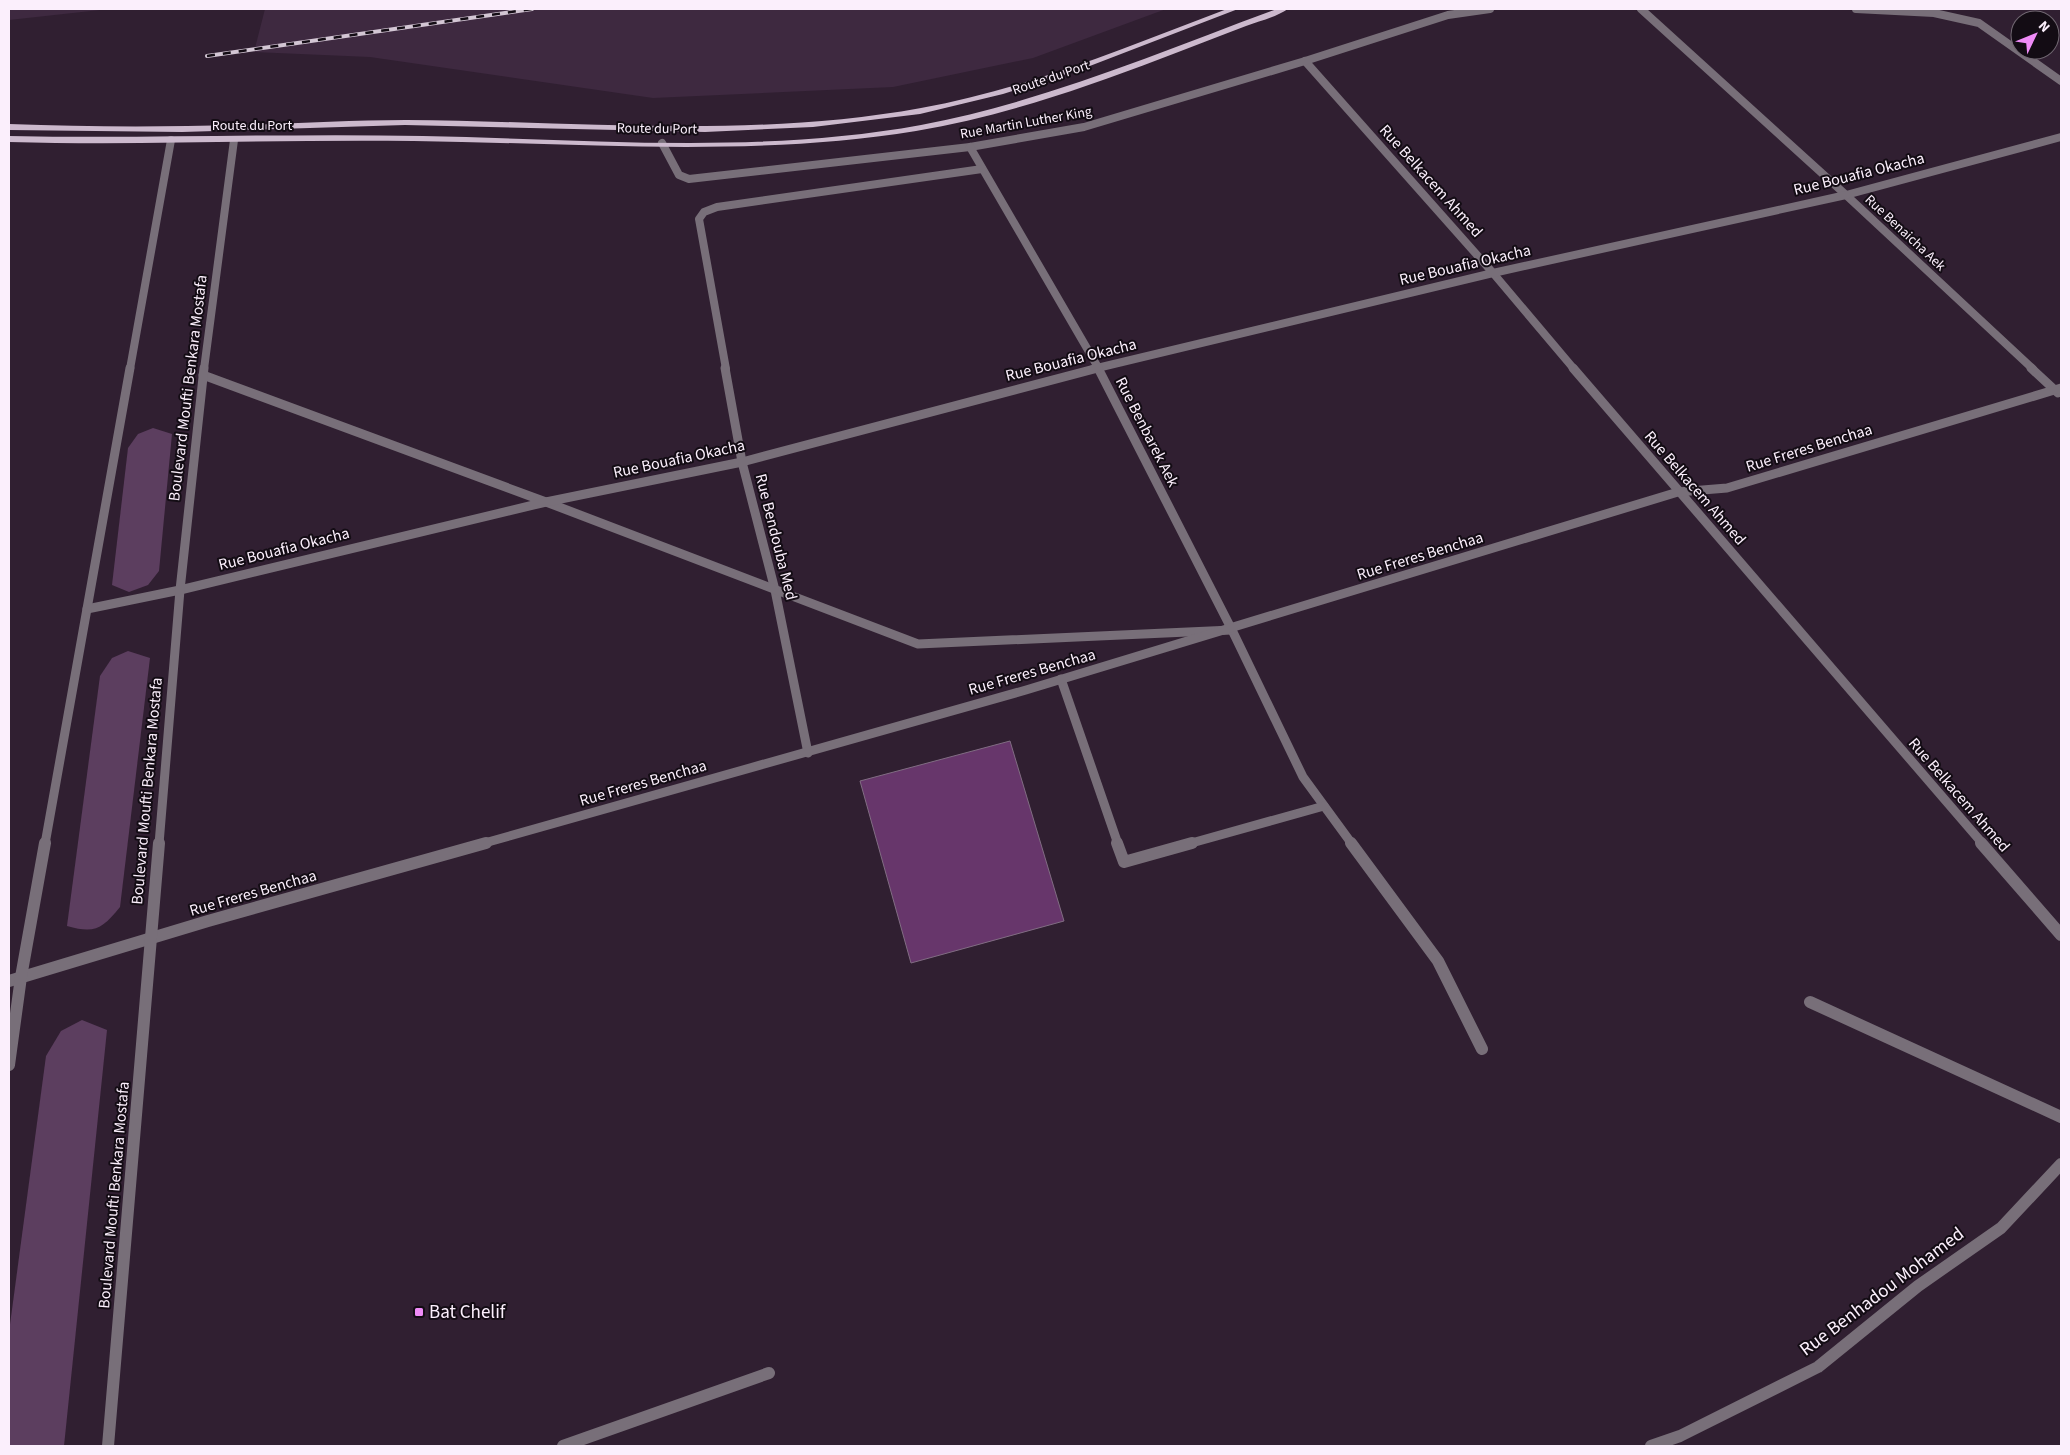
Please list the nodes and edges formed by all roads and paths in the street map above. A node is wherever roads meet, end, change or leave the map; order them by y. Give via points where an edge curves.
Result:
1 (1234, 9) edge
2 (1284, 9) edge
3 (1490, 9) edge
4 (1642, 9) edge
5 (1856, 9) edge
6 (1305, 61) junction
7 (2061, 81) edge
8 (9, 127) edge
9 (2061, 137) edge
10 (9, 139) edge
11 (171, 140) junction
12 (234, 140) junction
13 (662, 143) junction
14 (970, 147) junction
15 (982, 169) junction
16 (1846, 195) junction
17 (1493, 273) junction
18 (1098, 368) junction
19 (203, 375) junction
20 (2059, 391) edge
21 (742, 462) junction
22 (1678, 492) junction
23 (546, 502) junction
24 (180, 590) junction
25 (775, 590) junction
26 (87, 609) junction
27 (1232, 630) junction
28 (1061, 679) junction
29 (808, 752) junction
30 (1324, 806) junction
31 (2061, 936) edge
32 (150, 937) junction
33 (21, 977) junction
34 (9, 981) edge
35 (1810, 1002) dead end
36 (1482, 1049) dead end
37 (9, 1065) edge
38 (2061, 1117) edge
39 (2061, 1164) edge
40 (769, 1373) dead end
41 (108, 1446) edge
42 (564, 1446) edge
43 (1651, 1446) edge

1 - 8 main road, Route du Port via 1060,76 1006,92 919,112 842,122 715,129 377,123 204,128
2 - 13 main road, Route du Port via 1070,88 968,118 863,136 735,143
3 - 6 street, Rue Martin Luther King via 1448,15
4 - 16 street, Rue Benaicha Aek
5 - 7 street via 1964,17 1979,23
6 - 14 street, Rue Martin Luther King via 1084,127
6 - 17 street, Rue Belkacem Ahmed
9 - 16 street, Rue Bouafia Okacha
10 - 11 main road, Route du Port
11 - 12 main road, Route du Port
11 - 26 street
12 - 13 main road, Route du Port via 411,138
12 - 19 street, Boulevard Moufti Benkara Mostafa
13 - 14 street, Rue Martin Luther King via 679,175 689,179
14 - 15 street, Rue Benbarek Aek
15 - 18 street, Rue Benbarek Aek
15 - 21 street, Rue Bendouba Med via 717,207 704,212 699,219
16 - 17 street, Rue Bouafia Okacha
16 - 20 street, Rue Benaicha Aek
17 - 18 street, Rue Bouafia Okacha
17 - 22 street, Rue Belkacem Ahmed
18 - 21 street, Rue Bouafia Okacha
18 - 27 street, Rue Benbarek Aek
19 - 23 street
19 - 24 street, Boulevard Moufti Benkara Mostafa
20 - 22 street, Rue Freres Benchaa via 1727,488
21 - 23 street, Rue Bouafia Okacha
21 - 25 street, Rue Bendouba Med
22 - 27 street, Rue Freres Benchaa
22 - 31 street, Rue Belkacem Ahmed
23 - 24 street, Rue Bouafia Okacha
23 - 25 street
24 - 26 street, Rue Bouafia Okacha
24 - 32 street, Boulevard Moufti Benkara Mostafa
25 - 27 street via 918,644
25 - 29 street, Rue Bendouba Med
26 - 33 street
27 - 28 street, Rue Freres Benchaa
27 - 30 street, Rue Benbarek Aek via 1303,777
28 - 29 street, Rue Freres Benchaa
28 - 30 street via 1124,862
29 - 32 street, Rue Freres Benchaa
30 - 36 street, Rue Benbarek Aek via 1438,961
32 - 33 street, Rue Freres Benchaa
32 - 41 street, Boulevard Moufti Benkara Mostafa
33 - 34 street, Rue Freres Benchaa
33 - 37 street
35 - 38 street
39 - 43 street, Rue Benhadou Mohamed via 2001,1228 1918,1286 1818,1367 1680,1436
40 - 42 street

